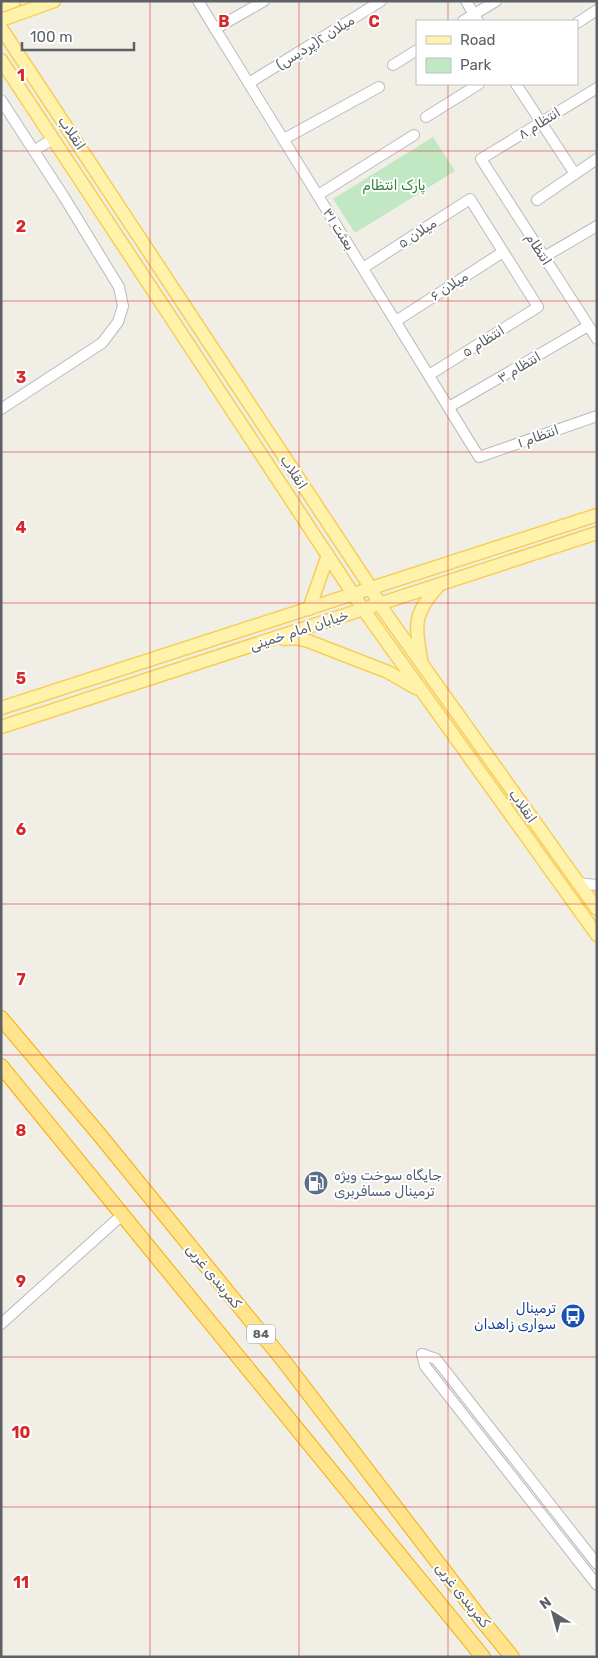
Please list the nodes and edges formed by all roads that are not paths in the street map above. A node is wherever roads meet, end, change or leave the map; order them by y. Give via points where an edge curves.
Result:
1 (14, 1) edge
2 (54, 1) edge
3 (198, 1) edge
4 (264, 1) edge
5 (381, 1) edge
6 (466, 1) edge
7 (496, 1) edge
8 (1, 6) edge
9 (597, 10) edge
10 (476, 18) edge
11 (1, 20) edge
12 (578, 22) edge
13 (1, 28) edge
14 (216, 29) junction
15 (416, 51) edge
16 (1, 60) edge
17 (393, 65) dead end
18 (249, 83) junction
19 (477, 85) edge
20 (517, 85) edge
21 (379, 87) dead end
22 (597, 88) edge
23 (3, 105) edge
24 (426, 117) dead end
25 (540, 123) junction
26 (414, 135) dead end
27 (53, 139) junction
28 (284, 140) junction
29 (35, 150) junction
30 (481, 159) joint
31 (597, 159) edge
32 (575, 174) junction
33 (318, 195) junction
34 (537, 200) dead end
35 (597, 226) edge
36 (503, 252) junction
37 (544, 258) junction
38 (157, 262) junction
39 (363, 268) junction
40 (141, 273) junction
41 (396, 321) junction
42 (588, 326) junction
43 (597, 339) edge
44 (429, 375) junction
45 (449, 407) junction
46 (2, 408) edge
47 (597, 416) edge
48 (480, 457) joint
49 (597, 516) edge
50 (597, 534) edge
51 (328, 556) junction
52 (352, 560) junction
53 (337, 569) junction
54 (439, 585) junction
55 (371, 588) junction
56 (354, 594) junction
57 (379, 604) junction
58 (309, 609) junction
59 (363, 609) junction
60 (271, 639) junction
61 (421, 663) junction
62 (423, 693) junction
63 (1, 708) edge
64 (1, 727) edge
65 (577, 882) junction
66 (597, 885) edge
67 (597, 909) edge
68 (597, 935) edge
69 (1, 1018) edge
70 (1, 1066) edge
71 (122, 1215) junction
72 (1, 1324) edge
73 (486, 1423) junction
74 (476, 1430) junction
75 (535, 1486) junction
76 (525, 1493) junction
77 (588, 1554) junction
78 (578, 1561) junction
79 (597, 1564) edge
80 (597, 1585) edge
81 (483, 1657) edge
82 (512, 1657) edge

1 - 8 main road
2 - 11 main road
3 - 14 street, بعثت ۳۱
4 - 14 street
5 - 18 street, میلان ۲(پردیس)
6 - 10 street
7 - 10 street
9 - 12 street
13 - 38 main road, انقلاب
14 - 18 street, بعثت ۳۱
15 - 17 street
16 - 27 main road, انقلاب
18 - 28 street, بعثت ۳۱
19 - 24 street
20 - 25 street
21 - 28 street
22 - 25 street, انتظام ۸
23 - 29 street
25 - 30 street, انتظام ۸
25 - 32 street
26 - 33 street
27 - 29 street
27 - 40 main road, انقلاب
28 - 33 street, بعثت ۳۱
29 - 46 street via 119,287 123,306 118,322 102,343
30 - 37 street, انتظام
31 - 32 street
32 - 34 street
33 - 39 street, بعثت ۳۱
35 - 37 street
36 - 39 street, میلان ۵ via 470,199
36 - 41 street, میلان ۶
36 - 44 street, انتظام ۵ via 538,307
37 - 42 street, انتظام
38 - 40 main road
38 - 52 main road, انقلاب
39 - 41 street, بعثت ۳۱
40 - 51 main road, انقلاب
41 - 44 street, بعثت ۳۱
42 - 43 street, انتظام
42 - 45 street, انتظام ۳
44 - 45 street, بعثت ۳۱
45 - 48 street, بعثت ۳۱
47 - 48 street, انتظام ۱
49 - 55 main road, خیابان امام خمینی
50 - 54 main road, خیابان امام خمینی
51 - 53 main road, انقلاب
51 - 58 main road
52 - 53 main road
52 - 55 main road, انقلاب
53 - 56 main road, انقلاب
54 - 57 main road, خیابان امام خمینی
54 - 61 main road via 424,601 418,616 416,633
55 - 56 main road, خیابان امام خمینی
55 - 57 main road, انقلاب
56 - 58 main road, خیابان امام خمینی
56 - 59 main road, انقلاب
57 - 59 main road, خیابان امام خمینی
57 - 61 main road, انقلاب
58 - 63 main road, خیابان امام خمینی
59 - 60 main road, خیابان امام خمینی
59 - 62 main road, انقلاب
60 - 62 main road via 308,640 388,672
60 - 64 main road, خیابان امام خمینی
61 - 65 main road, انقلاب
62 - 68 main road, انقلاب
65 - 66 street
65 - 67 main road, انقلاب
69 - 82 highway, کمربندی غربی / 84 via 282,1360
70 - 71 highway, کمربندی غربی / 84
71 - 72 street
71 - 81 highway, کمربندی غربی / 84
73 - 74 street
73 - 74 street via 436,1359 422,1354 425,1366
73 - 75 street
74 - 76 street
75 - 76 street
75 - 77 street
76 - 78 street
77 - 78 street
77 - 79 street
78 - 80 street

